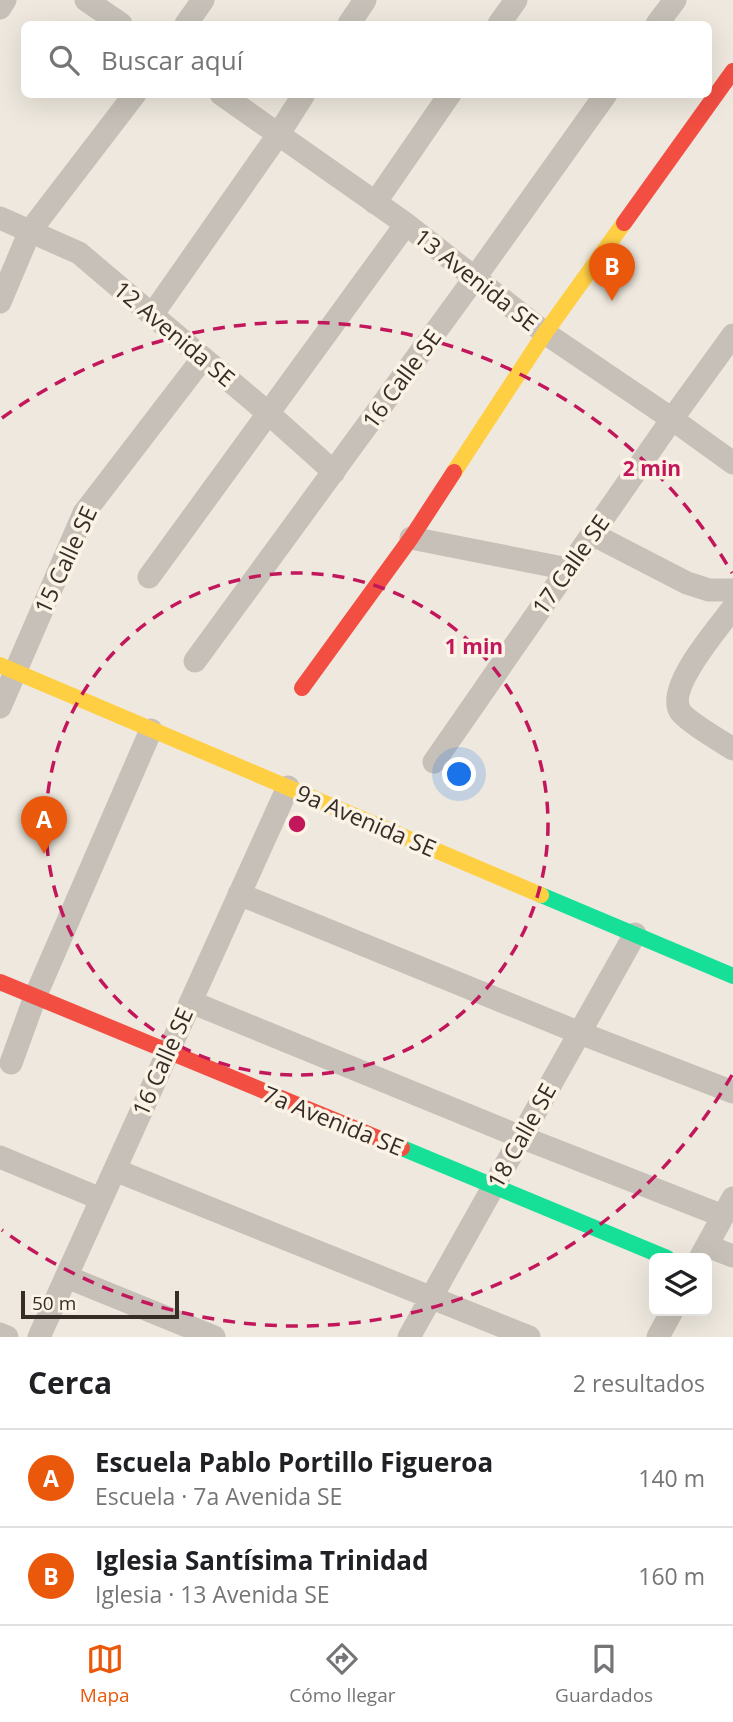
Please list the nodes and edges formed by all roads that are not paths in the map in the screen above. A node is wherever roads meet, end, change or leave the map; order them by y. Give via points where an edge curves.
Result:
1 (5, 0) edge
2 (86, 0) edge
3 (203, 0) edge
4 (365, 0) edge
5 (516, 0) edge
6 (675, 0) edge
7 (0, 8) edge
8 (117, 21) edge
9 (188, 21) edge
10 (351, 21) edge
11 (501, 21) edge
12 (659, 21) edge
13 (733, 71) edge
14 (719, 97) edge
15 (132, 98) edge
16 (227, 98) edge
17 (301, 98) edge
18 (447, 98) edge
19 (603, 98) edge
20 (278, 135) junction
21 (375, 203) junction
22 (0, 218) edge
23 (405, 224) junction
24 (30, 231) junction
25 (474, 279) junction
26 (0, 302) edge
27 (152, 314) junction
28 (545, 333) junction
29 (733, 335) edge
30 (203, 358) junction
31 (268, 413) junction
32 (672, 419) junction
33 (733, 463) edge
34 (334, 472) junction
35 (592, 534) junction
36 (411, 538) junction
37 (568, 569) junction
38 (149, 577) dead end
39 (733, 590) edge
40 (733, 608) edge
41 (195, 661) dead end
42 (7, 668) edge
43 (302, 688) dead end
44 (0, 707) edge
45 (152, 730) junction
46 (733, 749) edge
47 (434, 762) dead end
48 (288, 787) junction
49 (239, 894) junction
50 (635, 934) junction
51 (733, 976) edge
52 (0, 982) edge
53 (35, 997) junction
54 (191, 1002) junction
55 (580, 1033) junction
56 (167, 1053) junction
57 (11, 1063) dead end
58 (733, 1092) edge
59 (522, 1137) junction
60 (0, 1157) edge
61 (115, 1170) junction
62 (494, 1187) junction
63 (101, 1199) junction
64 (728, 1207) edge
65 (703, 1252) edge
66 (655, 1253) edge
67 (733, 1256) edge
68 (67, 1277) junction
69 (431, 1298) junction
70 (669, 1316) edge
71 (0, 1334) edge
72 (8, 1337) edge
73 (39, 1337) edge
74 (214, 1337) edge
75 (409, 1337) edge
76 (528, 1337) edge
77 (657, 1337) edge

1 - 7 street
2 - 8 street
3 - 9 street
4 - 10 street
5 - 11 street
6 - 12 street
13 - 14 street
14 - 28 street
15 - 24 street
16 - 20 street, 13 Avenida SE
17 - 20 street
18 - 21 street
19 - 25 street, 16 Calle SE
20 - 21 street, 13 Avenida SE
20 - 27 street
21 - 23 street, 13 Avenida SE
22 - 24 street, 12 Avenida SE
23 - 25 street, 13 Avenida SE
23 - 31 street
24 - 26 street
24 - 27 street, 12 Avenida SE via 79,253
25 - 28 street, 13 Avenida SE
25 - 34 street, 16 Calle SE
27 - 30 street, 12 Avenida SE
28 - 32 street, 13 Avenida SE
28 - 36 street
29 - 32 street, 17 Calle SE
30 - 31 street, 12 Avenida SE
30 - 42 street, 15 Calle SE via 84,513
31 - 34 street, 12 Avenida SE
31 - 38 street
32 - 33 street, 13 Avenida SE
32 - 35 street, 17 Calle SE
34 - 41 street, 16 Calle SE
35 - 37 street, 17 Calle SE
35 - 39 street via 687,583 709,590
36 - 37 street
36 - 43 street
37 - 47 street, 17 Calle SE
40 - 46 street via 691,663 677,703 681,713
42 - 44 street, 15 Calle SE
42 - 45 street, 9a Avenida SE
45 - 48 street, 9a Avenida SE
45 - 53 street
48 - 49 street, 16 Calle SE
48 - 50 street, 9a Avenida SE
49 - 54 street, 16 Calle SE
49 - 55 street
50 - 51 street, 9a Avenida SE
50 - 55 street, 18 Calle SE
52 - 53 street, 7a Avenida SE
53 - 56 street, 7a Avenida SE
53 - 57 street
54 - 56 street, 16 Calle SE
54 - 59 street
55 - 58 street
55 - 59 street, 18 Calle SE
56 - 61 street, 16 Calle SE
56 - 62 street, 7a Avenida SE
59 - 62 street, 18 Calle SE
59 - 64 street
60 - 63 street
61 - 63 street, 16 Calle SE
61 - 69 street
62 - 66 street, 7a Avenida SE
62 - 69 street, 18 Calle SE
63 - 68 street, 16 Calle SE
64 - 65 street
65 - 67 street
68 - 73 street, 16 Calle SE
68 - 74 street
69 - 75 street, 18 Calle SE
69 - 76 street
70 - 77 street
71 - 72 street

